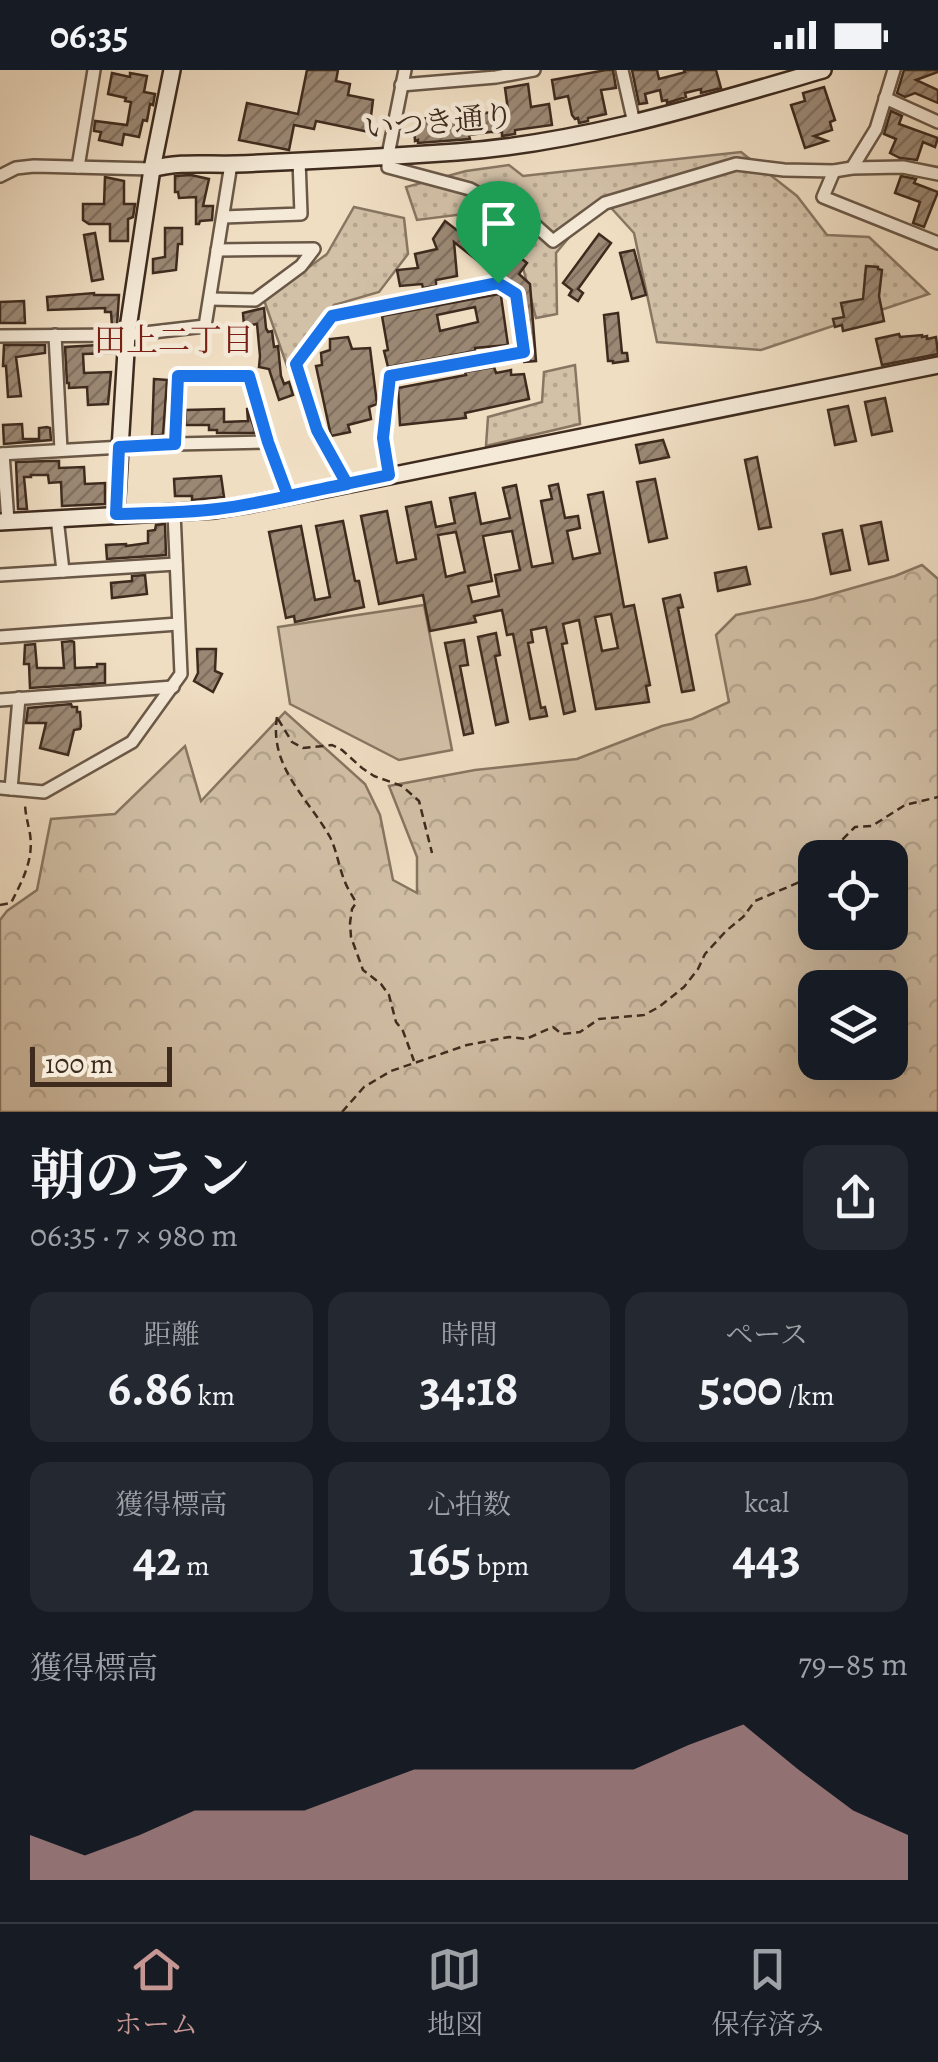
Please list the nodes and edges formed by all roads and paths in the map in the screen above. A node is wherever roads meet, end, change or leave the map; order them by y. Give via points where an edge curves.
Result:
1 (94, 70) edge
2 (172, 70) edge
3 (404, 70) edge
4 (534, 70) edge
5 (622, 70) edge
6 (822, 70) edge
7 (894, 70) edge
8 (401, 86) junction
9 (885, 98) junction
10 (938, 122) edge
11 (634, 123) junction
12 (388, 155) junction
13 (298, 160) junction
14 (231, 164) junction
15 (78, 167) junction
16 (852, 168) junction
17 (152, 169) junction
18 (834, 172) junction
19 (938, 174) edge
20 (0, 176) edge
21 (223, 216) junction
22 (938, 242) edge
23 (217, 250) junction
24 (210, 299) junction
25 (56, 335) junction
26 (127, 335) junction
27 (0, 336) edge
28 (938, 365) edge
29 (268, 442) junction
30 (175, 444) junction
31 (119, 447) junction
32 (61, 450) junction
33 (1, 453) edge
34 (389, 475) junction
35 (347, 484) junction
36 (288, 496) junction
37 (174, 512) junction
38 (116, 514) junction
39 (57, 518) junction
40 (4, 522) edge
41 (176, 564) junction
42 (63, 571) junction
43 (0, 576) edge
44 (178, 624) junction
45 (0, 636) edge
46 (173, 687) junction
47 (19, 698) junction
48 (0, 700) edge
49 (6, 789) edge
50 (26, 791) junction
51 (938, 798) edge
52 (843, 840) edge
53 (432, 852) dead end
54 (798, 883) edge
55 (0, 905) edge
56 (414, 1062) junction
57 (342, 1112) edge

1 - 15 street
2 - 17 street
3 - 8 street
4 - 8 street
5 - 11 street
6 - 11 street, いつき通り
7 - 9 street
8 - 12 street
9 - 10 street
9 - 16 street
11 - 12 street, いつき通り via 461,152
12 - 13 street, いつき通り
12 - 18 street via 388,167 470,188 553,241 605,203 736,164
13 - 14 street, いつき通り
13 - 21 street via 301,214
14 - 17 street, いつき通り
14 - 21 street
15 - 17 street
15 - 20 street via 16,168
16 - 18 street
16 - 19 street via 903,166
17 - 26 street
18 - 22 street via 824,197
21 - 23 street
23 - 24 street
23 - 24 street via 314,249 255,300
24 - 26 street via 206,326
25 - 26 street
25 - 27 street
25 - 32 street
26 - 31 street
28 - 34 street
29 - 30 street
29 - 30 street via 249,376 178,376
29 - 36 street
30 - 31 street
31 - 32 street
31 - 38 street
32 - 33 street
33 - 40 street
34 - 35 street
34 - 35 street via 383,438 390,376 524,352 516,294 498,283 332,316 296,364 317,430
35 - 36 street
36 - 37 street
37 - 38 street
37 - 41 street
38 - 39 street
39 - 40 street
39 - 42 street
41 - 42 street
41 - 44 street
42 - 43 street
44 - 45 street
44 - 46 street via 181,674
46 - 47 street
46 - 50 street via 132,742 44,792
47 - 48 street
47 - 49 street
49 - 50 street
50 - 55 path via 29,866 10,903
51 - 52 path via 904,805
53 - 56 path via 419,801 402,786 332,746 292,742 278,717 280,756 290,780 332,842 356,904 351,938 363,970 390,995
54 - 56 path via 755,902 704,954 684,987 644,1015 599,1019 580,1032 562,1034 553,1027 526,1039 491,1039
56 - 57 path via 379,1076

